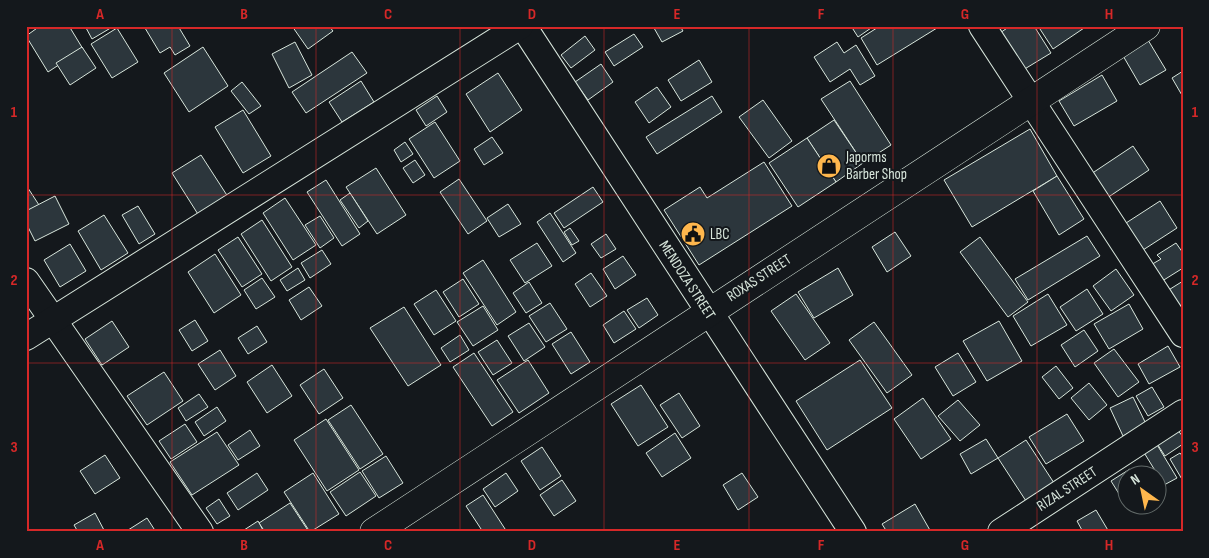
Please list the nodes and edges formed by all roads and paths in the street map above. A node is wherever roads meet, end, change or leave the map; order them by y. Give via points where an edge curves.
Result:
1 (521, 26) edge
2 (982, 26) edge
3 (1146, 26) edge
4 (1030, 101) junction
5 (26, 281) edge
6 (707, 312) junction
7 (51, 319) junction
8 (1183, 334) edge
9 (26, 336) edge
10 (1183, 412) edge
11 (200, 532) edge
12 (374, 532) edge
13 (853, 532) edge
14 (1001, 532) edge

1 - 6 street, MENDOZA STREET
1 - 7 street
2 - 4 street
3 - 4 main road, ROXAS STREET
4 - 6 main road, ROXAS STREET
4 - 8 street
5 - 7 street
6 - 12 main road, ROXAS STREET
6 - 13 street, MENDOZA STREET
7 - 9 street
7 - 11 street
10 - 14 street, RIZAL STREET

